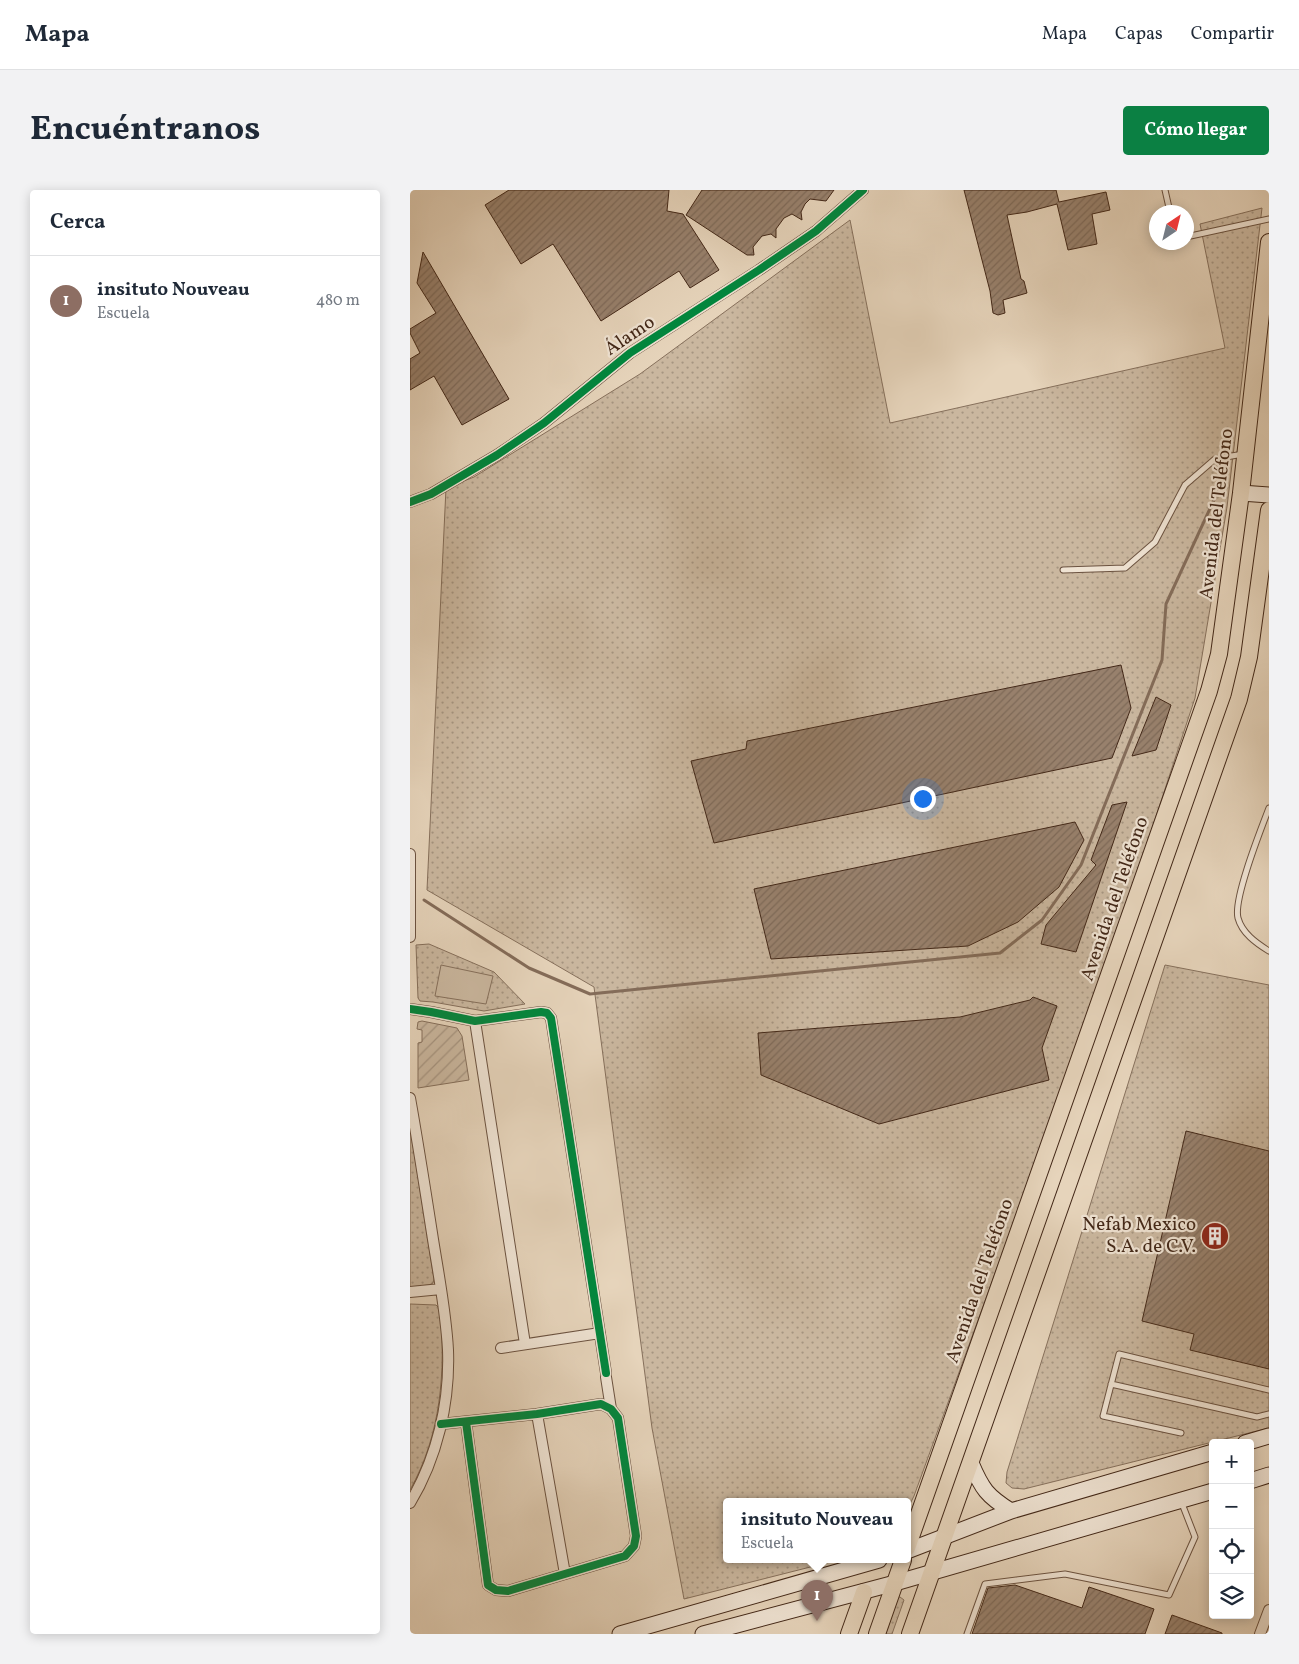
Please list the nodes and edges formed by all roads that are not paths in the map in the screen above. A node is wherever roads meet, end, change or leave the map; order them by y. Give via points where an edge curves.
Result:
1 (863, 190) edge
2 (1165, 190) edge
3 (1168, 205) edge
4 (1269, 219) edge
5 (1194, 235) edge
6 (1269, 242) edge
7 (1246, 454) junction
8 (1242, 493) junction
9 (1269, 495) edge
10 (410, 502) edge
11 (1269, 510) edge
12 (1063, 570) dead end
13 (1269, 808) edge
14 (410, 854) edge
15 (410, 920) edge
16 (410, 937) edge
17 (1269, 951) edge
18 (410, 1009) edge
19 (475, 1021) junction
20 (410, 1098) edge
21 (441, 1289) junction
22 (410, 1292) edge
23 (600, 1333) junction
24 (525, 1344) junction
25 (502, 1348) dead end
26 (1111, 1384) junction
27 (1269, 1390) edge
28 (611, 1408) junction
29 (537, 1414) junction
30 (1269, 1414) edge
31 (466, 1422) junction
32 (441, 1424) junction
33 (1181, 1433) dead end
34 (1269, 1436) edge
35 (1254, 1440) edge
36 (1209, 1453) edge
37 (971, 1463) junction
38 (1269, 1475) edge
39 (1254, 1480) edge
40 (1209, 1492) edge
41 (1181, 1500) junction
42 (410, 1503) edge
43 (1011, 1511) junction
44 (945, 1535) junction
45 (911, 1538) edge
46 (911, 1548) edge
47 (868, 1563) edge
48 (902, 1563) edge
49 (932, 1573) junction
50 (565, 1574) junction
51 (895, 1583) junction
52 (864, 1592) junction
53 (1269, 1610) edge
54 (620, 1634) edge
55 (703, 1634) edge
56 (849, 1634) edge
57 (877, 1634) edge
58 (910, 1634) edge
59 (967, 1634) edge
60 (1260, 1634) edge

1 - 10 street, Álamo via 816,231 630,353 544,423 452,483
2 - 3 lane
4 - 5 lane
6 - 7 main road, Avenida del Teléfono
7 - 8 main road, Avenida del Teléfono
7 - 12 lane via 1215,459 1185,485 1155,542 1125,568
8 - 9 main road
8 - 45 main road, Avenida del Teléfono via 1219,654 1209,691
11 - 37 main road via 1249,657 1239,699
13 - 17 lane via 1239,898 1238,918 1246,933
14 - 15 street
15 - 16 street
18 - 19 street
19 - 23 street via 541,1012 551,1018
19 - 24 street
20 - 21 street
21 - 22 street
21 - 32 street via 448,1350 447,1389
23 - 24 street
23 - 28 street
24 - 25 street
26 - 27 lane via 1119,1354
26 - 30 lane via 1257,1417
26 - 33 lane via 1103,1416
28 - 29 street via 601,1404
28 - 50 street via 618,1418 636,1536 634,1546 625,1556
29 - 31 street
29 - 50 street
31 - 32 street
31 - 50 street via 488,1585 508,1591
32 - 42 street via 425,1474
34 - 35 main road
36 - 43 main road
37 - 43 main road via 984,1490
37 - 44 main road
38 - 39 main road
40 - 41 main road
41 - 49 main road
41 - 59 lane via 1195,1537 1170,1595 1066,1574 985,1584
43 - 44 main road
44 - 46 main road
44 - 49 main road
47 - 54 main road
48 - 51 main road
49 - 51 main road
49 - 58 main road
51 - 52 main road
51 - 57 main road
52 - 55 main road
52 - 56 main road
53 - 60 street

